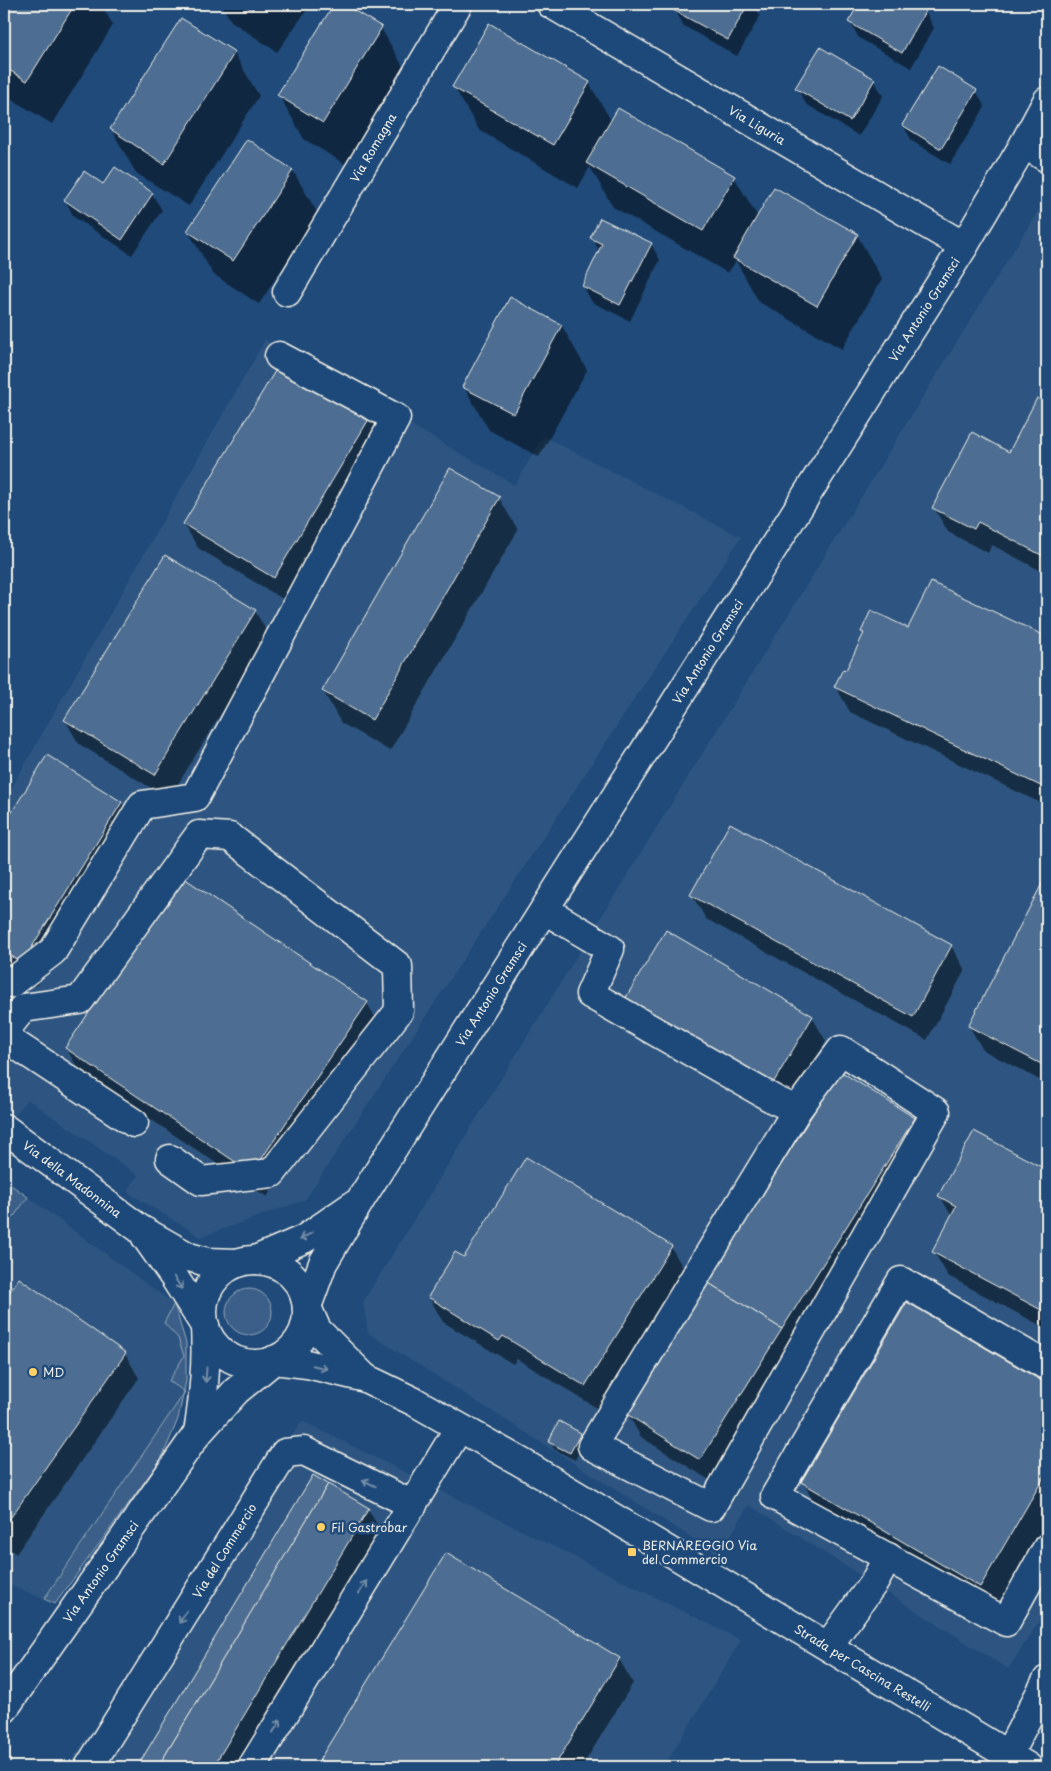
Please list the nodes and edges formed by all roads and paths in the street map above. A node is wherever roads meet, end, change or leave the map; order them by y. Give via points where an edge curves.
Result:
1 (458, 4) edge
2 (551, 4) edge
3 (1047, 101) edge
4 (1024, 144) junction
5 (1047, 158) edge
6 (964, 246) junction
7 (287, 292) dead end
8 (279, 356) dead end
9 (545, 910) junction
10 (4, 979) edge
11 (4, 1032) edge
12 (4, 1037) edge
13 (797, 1110) junction
14 (134, 1123) dead end
15 (4, 1128) edge
16 (170, 1159) dead end
17 (361, 1199) junction
18 (140, 1229) junction
19 (246, 1262) junction
20 (307, 1307) junction
21 (205, 1326) junction
22 (274, 1360) junction
23 (1047, 1366) edge
24 (365, 1378) junction
25 (459, 1428) junction
26 (197, 1434) junction
27 (413, 1505) junction
28 (1047, 1548) edge
29 (888, 1557) junction
30 (828, 1646) junction
31 (1047, 1680) edge
32 (4, 1709) edge
33 (1018, 1761) edge
34 (89, 1767) edge
35 (252, 1767) edge

1 - 7 street, Via Romagna
2 - 6 street, Via Liguria
3 - 4 street, Via Antonio Gramsci
4 - 5 street
4 - 6 street, Via Antonio Gramsci
6 - 9 street, Via Antonio Gramsci
8 - 10 street via 396,418 195,796 142,806 53,951 11,983
9 - 13 street via 610,949 590,994
9 - 17 street, Via Antonio Gramsci
11 - 16 street via 23,1008 80,1000 199,836 230,837 398,966 399,1011 272,1172 201,1182
12 - 14 street
13 - 13 street via 841,1050 936,1112 711,1507 592,1446
15 - 18 street, Via della Madonnina
17 -> 19 street, Via Antonio Gramsci via 304,1239
17 - 20 street, Via Antonio Gramsci via 323,1264
18 - 19 street, Via della Madonnina via 189,1257 207,1262
18 -> 21 street, Via della Madonnina
19 - 20 street via 273,1263 288,1272 298,1282
19 - 21 street via 219,1275 208,1290 204,1307
20 - 22 street via 300,1339
20 - 24 street via 317,1330
21 - 22 street via 211,1339 232,1358 255,1364
21 -> 26 street, Via Antonio Gramsci via 205,1381
22 -> 24 street
22 - 26 street, Via Antonio Gramsci via 236,1391
23 - 29 street via 901,1281 775,1496
24 - 25 street
25 - 27 street
25 - 30 street, Strada per Cascina Restelli
26 - 32 street, Via Antonio Gramsci
27 -> 34 street, Via del Commercio via 304,1450 285,1453
35 -> 27 street
28 - 29 street via 1006,1622
29 - 30 street
30 - 33 street, Strada per Cascina Restelli
31 - 33 street

